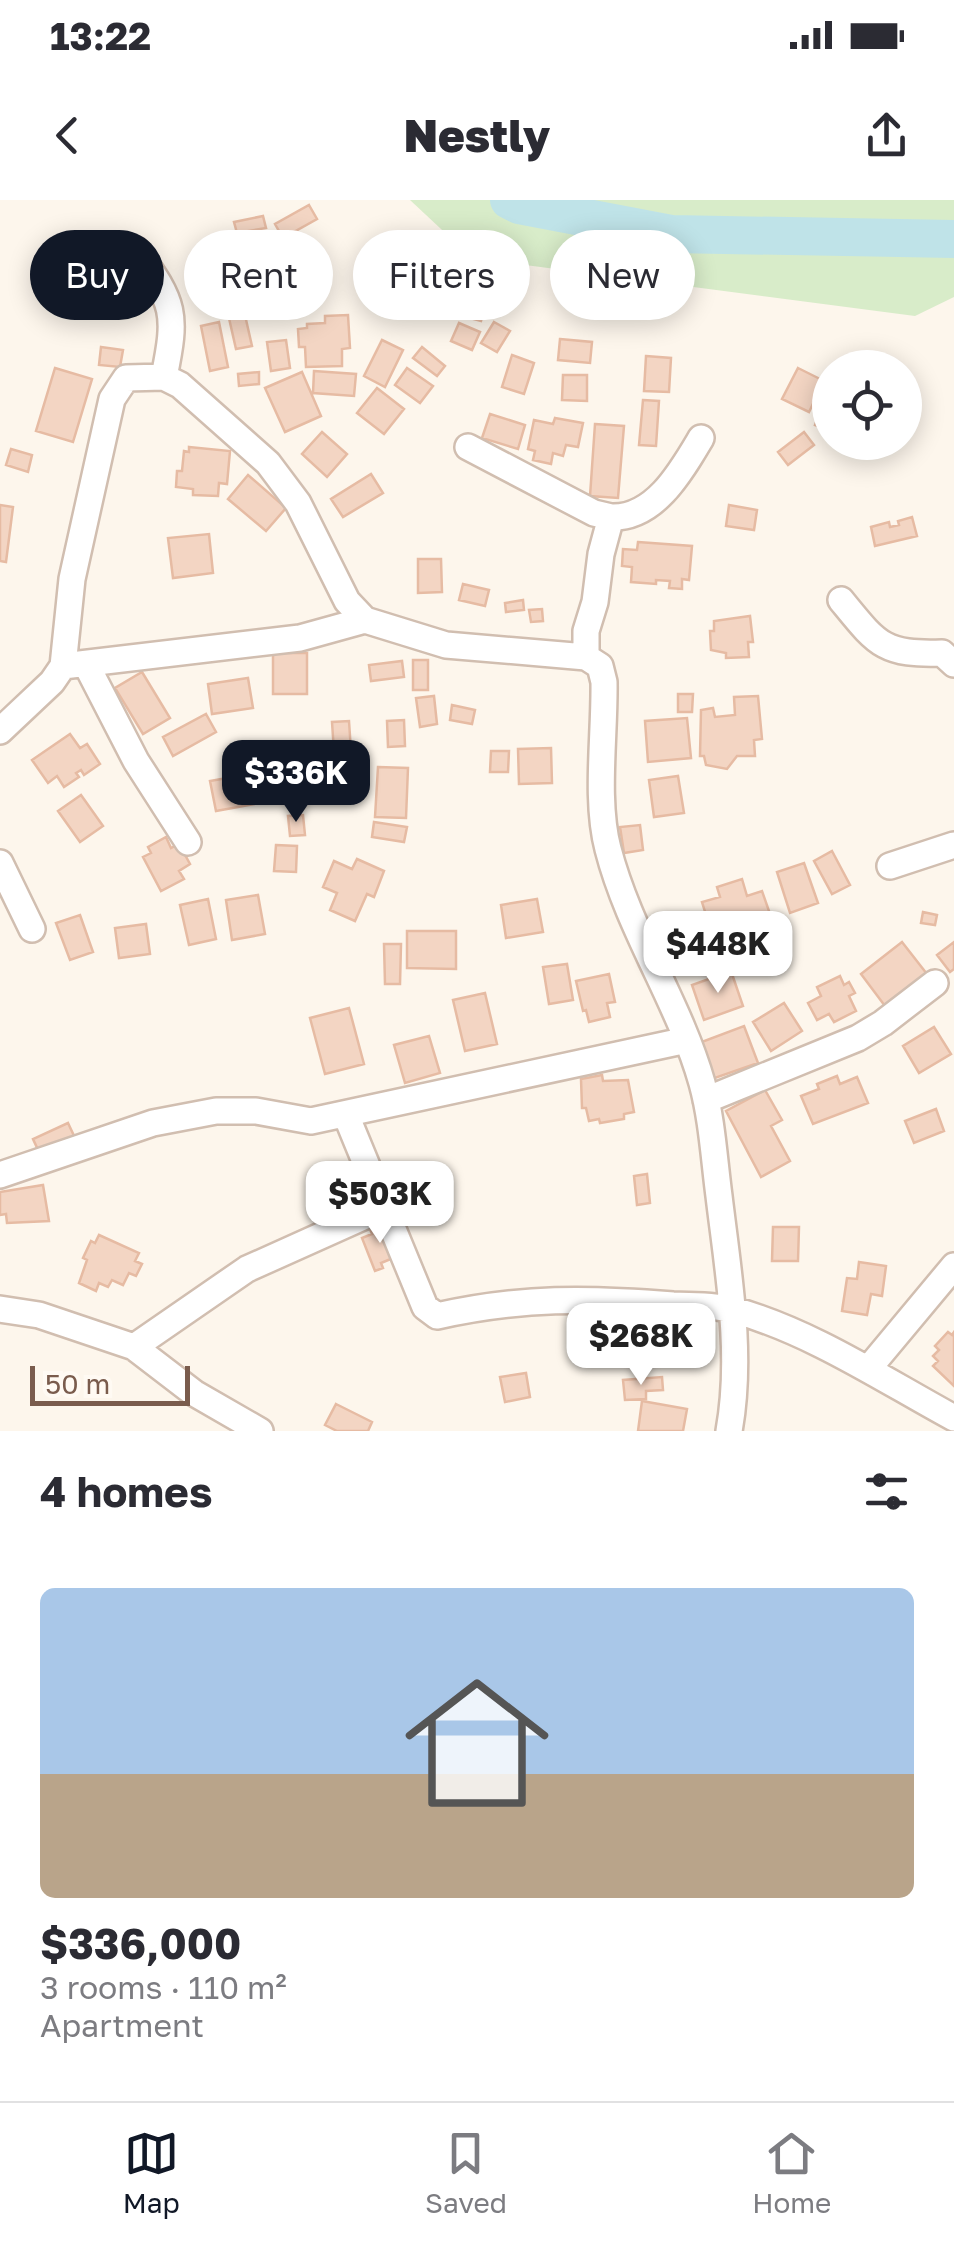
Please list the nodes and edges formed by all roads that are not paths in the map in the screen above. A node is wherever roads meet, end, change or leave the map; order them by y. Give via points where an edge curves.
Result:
1 (164, 294) edge
2 (164, 377) junction
3 (702, 438) dead end
4 (468, 447) dead end
5 (610, 517) junction
6 (842, 600) dead end
7 (366, 620) junction
8 (586, 657) junction
9 (954, 664) edge
10 (74, 665) junction
11 (0, 731) edge
12 (188, 842) dead end
13 (954, 845) edge
14 (0, 863) edge
15 (890, 866) dead end
16 (32, 928) dead end
17 (935, 983) dead end
18 (686, 1040) junction
19 (706, 1100) junction
20 (346, 1115) junction
21 (0, 1175) edge
22 (385, 1207) junction
23 (954, 1266) edge
24 (0, 1309) edge
25 (733, 1310) junction
26 (134, 1348) junction
27 (869, 1368) junction
28 (954, 1418) edge
29 (260, 1431) edge
30 (729, 1431) edge

1 - 2 street via 174,318
2 - 7 street via 268,463 298,502 346,600
2 - 10 street via 126,378 112,399 72,579
3 - 5 street via 662,496 623,518
4 - 5 street
5 - 8 street
6 - 9 street via 876,642 908,654 942,653
7 - 8 street via 446,645
7 - 10 street via 300,638
8 - 18 street via 600,666 604,682 607,847
10 - 11 street
10 - 12 street
13 - 15 street
14 - 16 street
17 - 19 street via 858,1038
18 - 19 street
18 - 20 street
19 - 25 street
20 - 21 street via 311,1121 256,1111 153,1122
20 - 22 street
22 - 25 street via 426,1307 437,1316 527,1300
22 - 26 street via 246,1269
23 - 27 street
24 - 26 street
25 - 27 street
25 - 30 street
26 - 29 street
27 - 28 street

